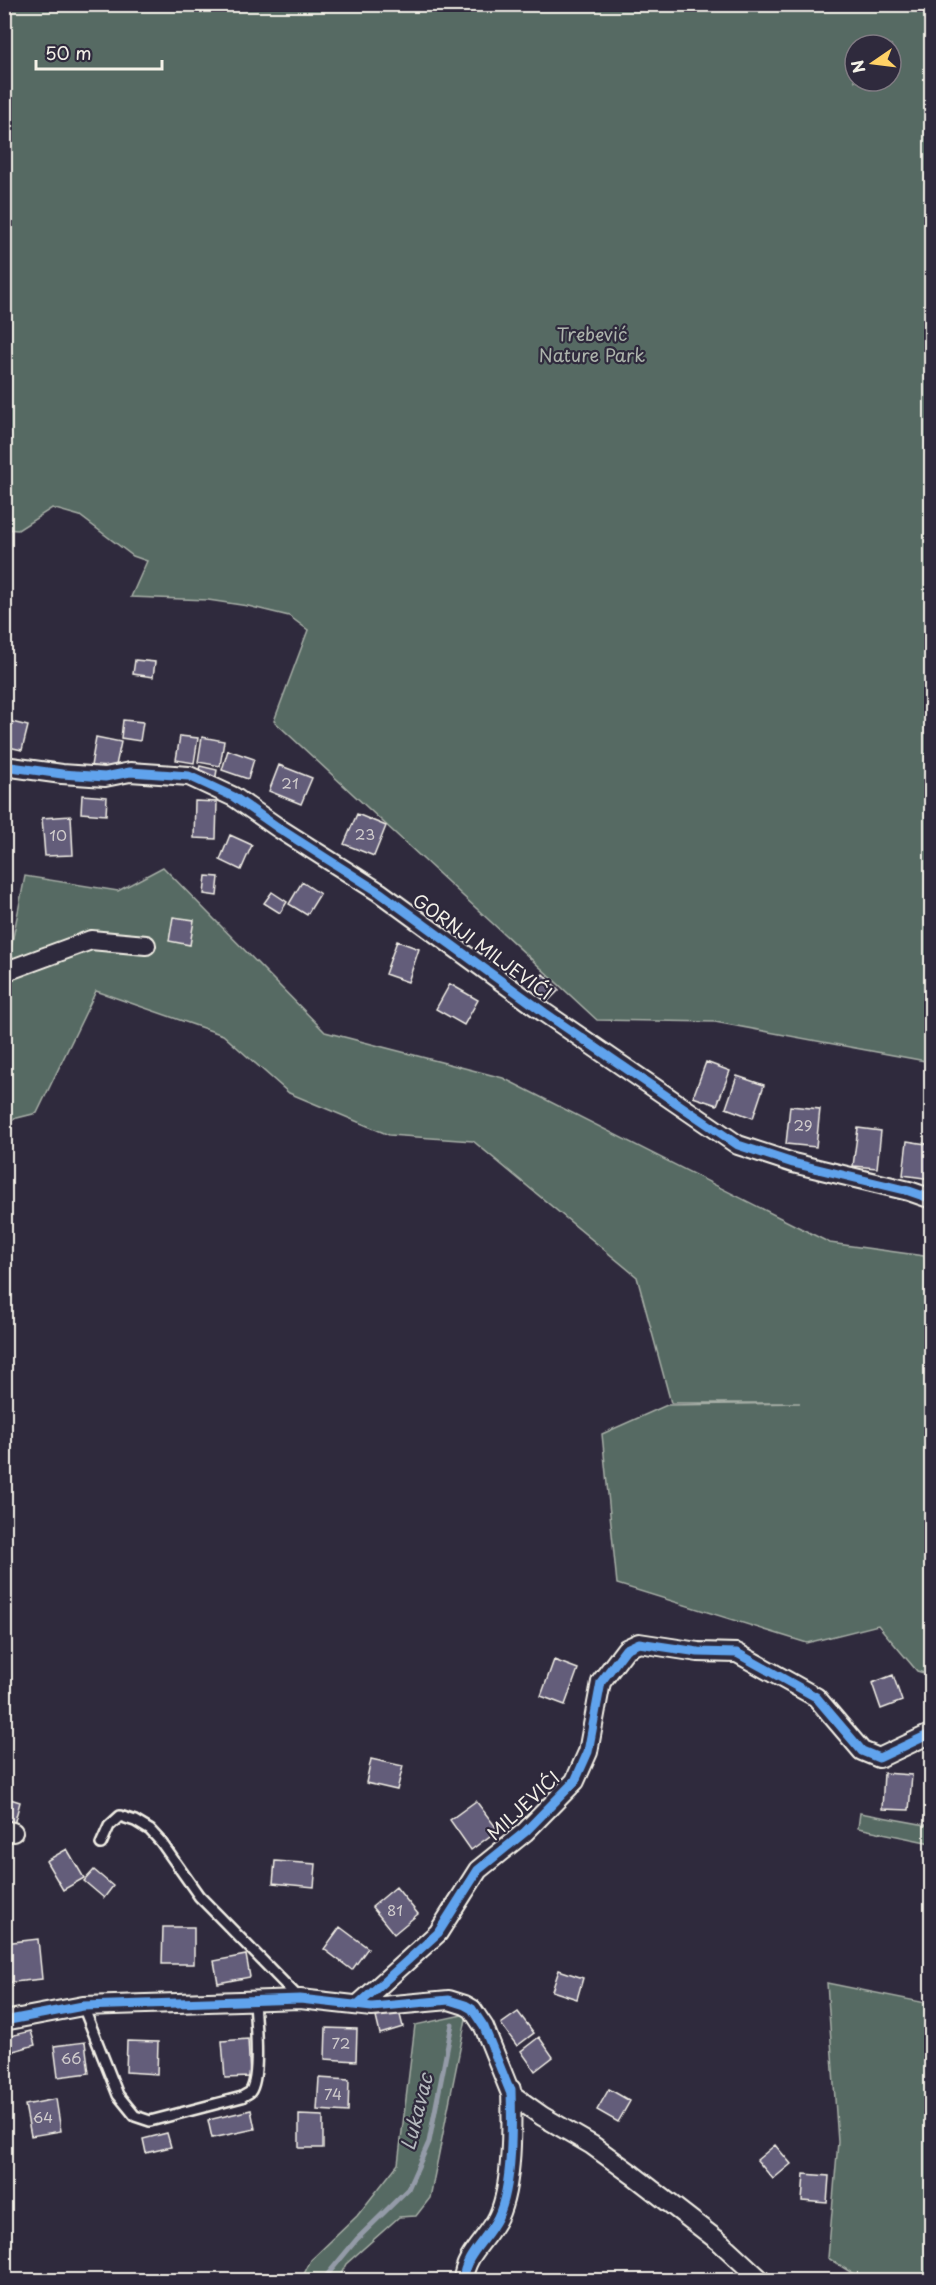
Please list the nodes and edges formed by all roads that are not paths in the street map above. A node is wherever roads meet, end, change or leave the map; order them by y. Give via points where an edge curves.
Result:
1 (4, 766) edge
2 (146, 945) dead end
3 (4, 972) edge
4 (932, 1199) edge
5 (932, 1733) edge
6 (101, 1844) dead end
7 (300, 1999) junction
8 (254, 2002) junction
9 (358, 2005) junction
10 (83, 2006) junction
11 (4, 2021) edge
12 (511, 2089) junction
13 (463, 2280) edge
14 (761, 2280) edge

1 - 4 street, GORNJI MILJEVIĆI via 105,777 130,772 189,776 234,797 379,892 545,1013 738,1145
2 - 3 street via 92,940
5 - 9 street, MILJEVIĆI via 879,1758 862,1751 816,1697 737,1653 639,1643 626,1649 601,1682 588,1752 575,1781 525,1832 478,1870 438,1934
6 - 7 lane via 109,1826 120,1816 150,1830 199,1896
7 - 8 street
7 - 9 street
8 - 10 street
8 - 10 lane via 256,2065 250,2092 150,2121 135,2116 118,2095
9 - 12 street via 390,2007 448,2000 465,2005 484,2027
10 - 11 street
12 - 13 street via 506,2194 497,2219 464,2268
12 - 14 street via 512,2094 542,2116 592,2145 642,2182 721,2243

